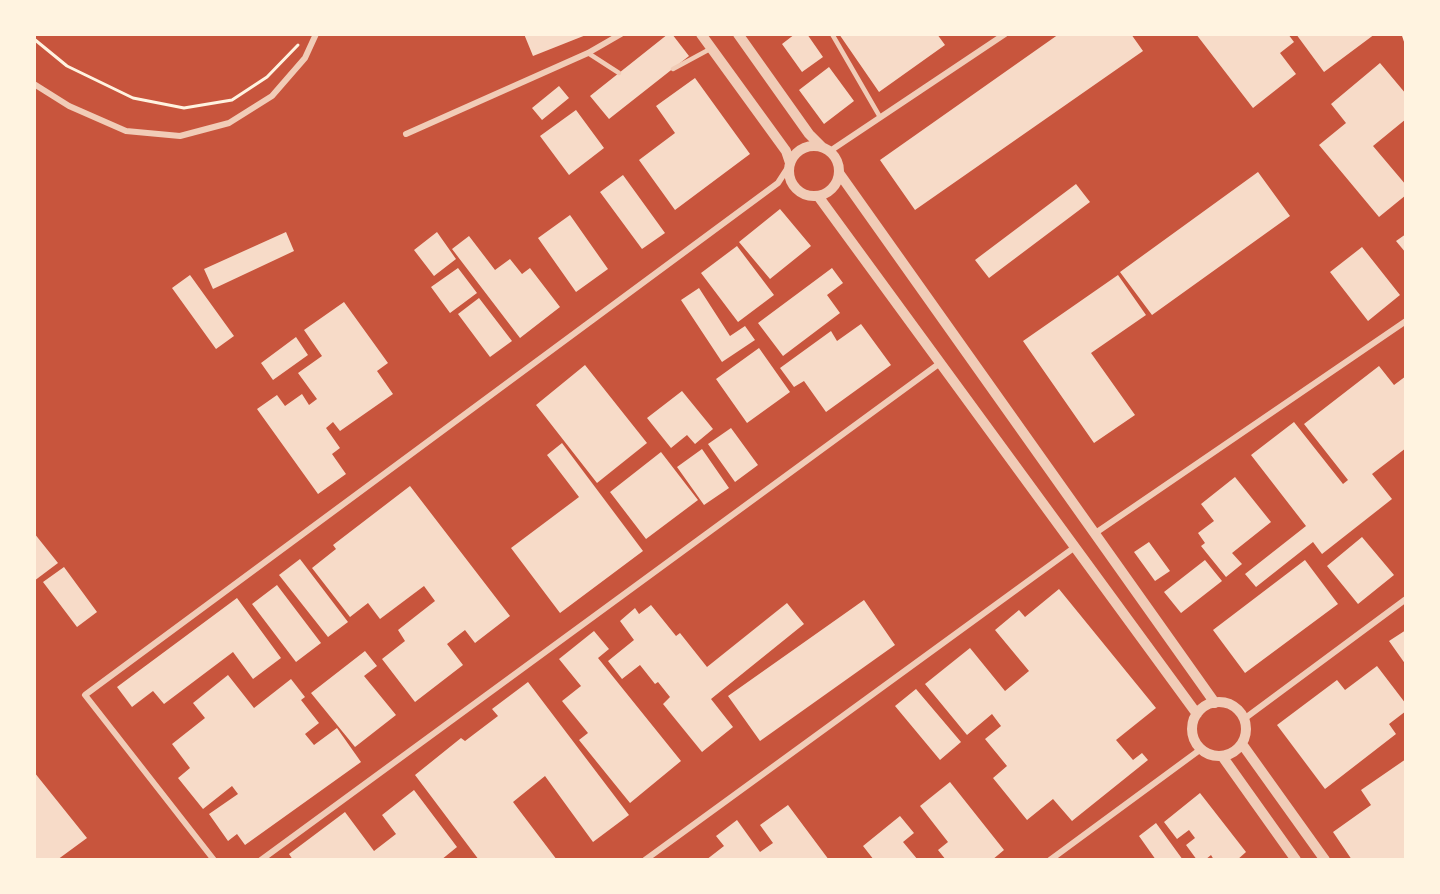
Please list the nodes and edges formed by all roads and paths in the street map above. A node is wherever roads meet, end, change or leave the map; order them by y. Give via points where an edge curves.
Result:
1 (316, 34) edge
2 (621, 34) edge
3 (701, 34) edge
4 (738, 34) edge
5 (832, 34) edge
6 (1005, 34) edge
7 (1403, 34) edge
8 (304, 38) dead end
9 (34, 39) edge
10 (1406, 43) edge
11 (711, 48) junction
12 (588, 53) junction
13 (673, 69) dead end
14 (619, 73) dead end
15 (34, 84) edge
16 (880, 117) junction
17 (406, 134) dead end
18 (826, 149) junction
19 (789, 165) junction
20 (839, 173) junction
21 (818, 196) junction
22 (1406, 321) edge
23 (940, 363) junction
24 (1095, 534) junction
25 (1075, 547) junction
26 (1406, 599) edge
27 (1215, 703) junction
28 (1197, 714) junction
29 (1244, 719) junction
30 (1242, 744) junction
31 (1201, 749) junction
32 (1222, 756) junction
33 (214, 860) edge
34 (261, 860) edge
35 (645, 860) edge
36 (1050, 860) edge
37 (1296, 860) edge
38 (1325, 860) edge

1 - 15 street via 305,58 272,96 229,123 180,136 126,131 69,106
2 - 12 street
3 - 11 street
4 - 18 street via 809,134
5 - 16 lane
6 - 16 street
7 - 10 path
8 - 9 path via 267,77 232,100 184,108 133,98 67,66
11 - 13 lane
11 - 19 street via 786,151
12 - 14 lane
12 - 17 street
16 - 18 street
18 - 19 street via 806,147 793,156
18 - 20 street via 835,157
19 - 21 street via 789,177 797,190
19 - 33 street via 778,183 85,695
20 - 21 street via 833,188
20 - 24 street
21 - 23 street
22 - 24 street
23 - 25 street
23 - 34 street
24 - 27 street
25 - 28 street
25 - 35 street
26 - 29 street
27 - 28 street
27 - 29 street via 1232,705
28 - 31 street via 1192,733
29 - 30 street via 1246,736
30 - 32 street via 1232,754
30 - 38 street
31 - 32 street
31 - 36 street
32 - 37 street

